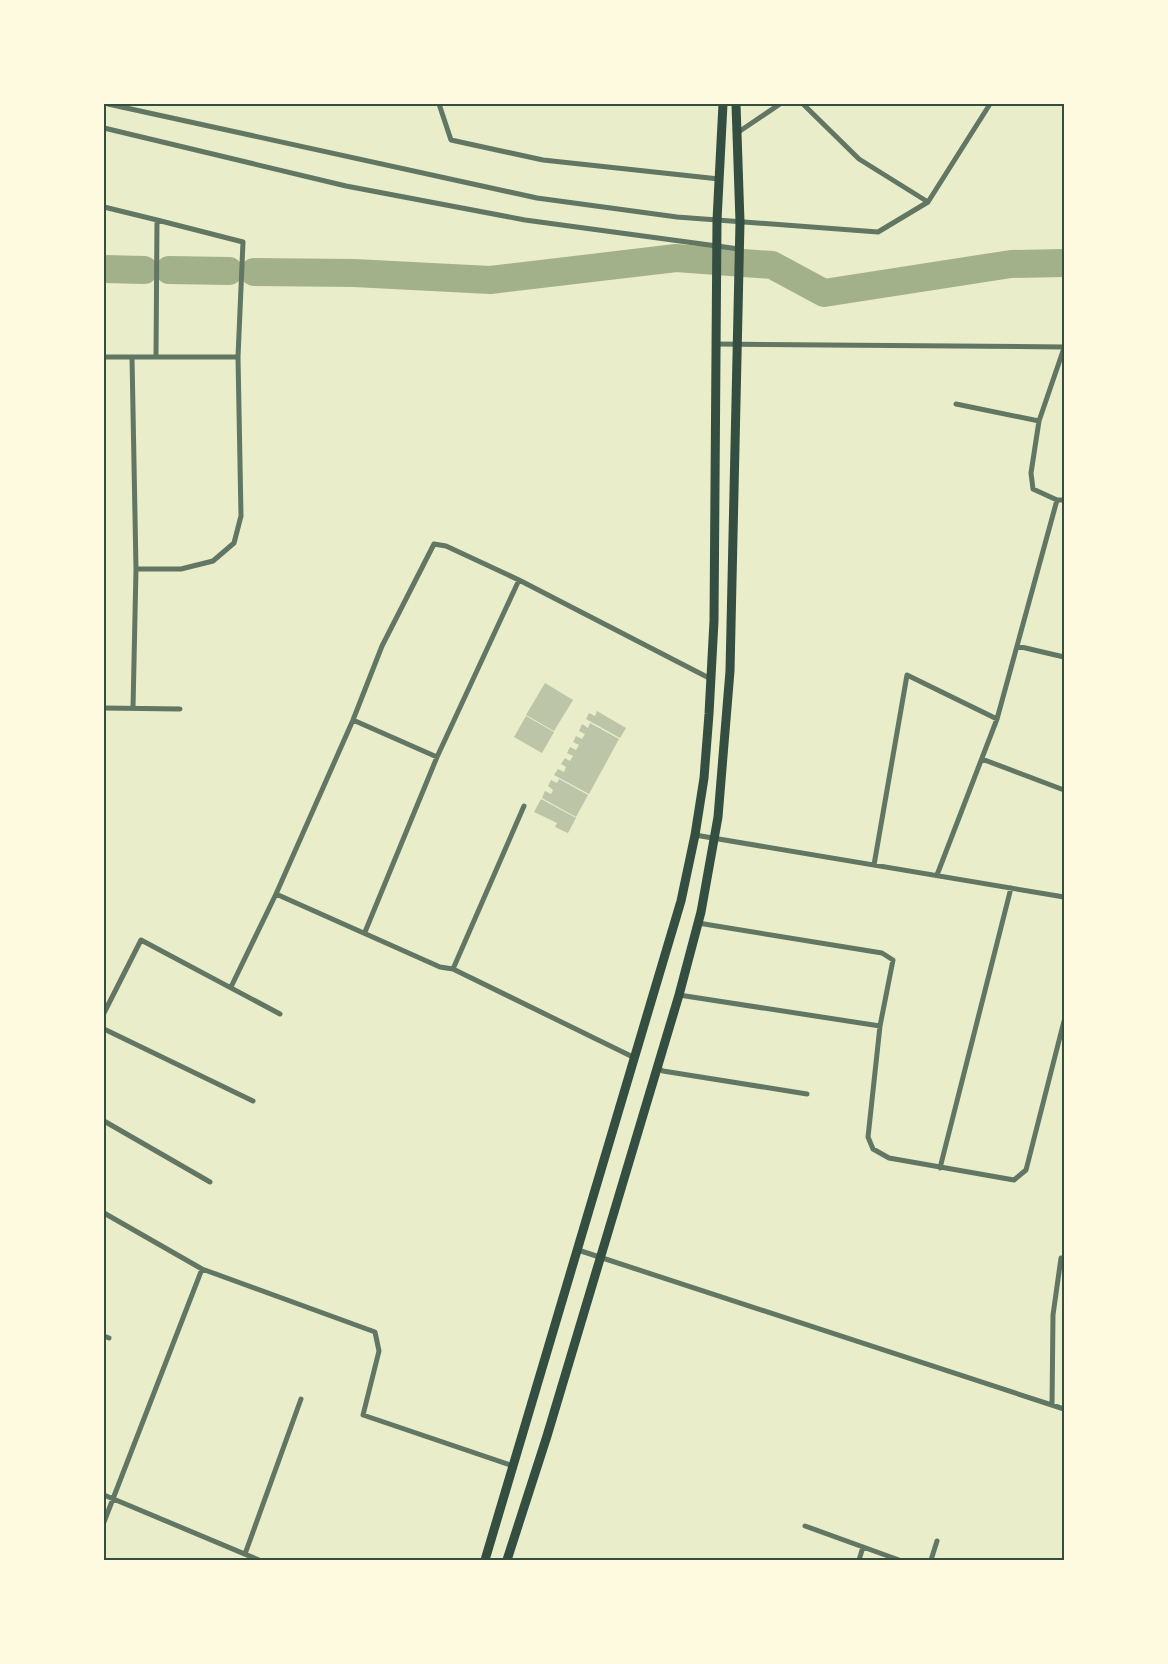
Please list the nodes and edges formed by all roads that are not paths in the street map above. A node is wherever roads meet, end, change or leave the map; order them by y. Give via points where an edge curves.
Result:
1 (108, 104) edge
2 (439, 104) edge
3 (723, 104) edge
4 (736, 104) edge
5 (780, 104) edge
6 (803, 104) edge
7 (990, 104) edge
8 (104, 128) edge
9 (737, 132) junction
10 (719, 179) junction
11 (928, 202) junction
12 (104, 207) edge
13 (157, 220) junction
14 (717, 220) junction
15 (740, 222) junction
16 (718, 247) junction
17 (739, 250) junction
18 (716, 344) junction
19 (738, 344) junction
20 (1064, 348) edge
21 (104, 357) edge
22 (132, 357) junction
23 (156, 357) junction
24 (238, 357) junction
25 (956, 404) dead end
26 (1038, 421) junction
27 (1057, 500) junction
28 (1064, 500) edge
29 (136, 569) junction
30 (520, 580) junction
31 (1017, 646) junction
32 (1064, 657) edge
33 (711, 679) junction
34 (104, 708) edge
35 (133, 708) junction
36 (180, 708) dead end
37 (997, 719) junction
38 (353, 720) junction
39 (437, 757) junction
40 (982, 759) junction
41 (1064, 790) edge
42 (524, 806) dead end
43 (695, 835) junction
44 (714, 838) junction
45 (874, 865) junction
46 (937, 876) junction
47 (1011, 888) junction
48 (276, 894) junction
49 (1064, 896) edge
50 (698, 923) junction
51 (365, 932) junction
52 (453, 969) junction
53 (231, 987) junction
54 (679, 995) junction
55 (104, 1013) edge
56 (280, 1014) dead end
57 (1064, 1021) edge
58 (880, 1026) junction
59 (104, 1029) edge
60 (635, 1058) junction
61 (657, 1068) junction
62 (807, 1094) dead end
63 (253, 1102) dead end
64 (104, 1121) edge
65 (940, 1168) junction
66 (210, 1182) dead end
67 (104, 1213) edge
68 (578, 1250) junction
69 (599, 1258) junction
70 (1061, 1258) dead end
71 (202, 1270) junction
72 (301, 1399) dead end
73 (1052, 1405) junction
74 (1064, 1409) edge
75 (513, 1466) junction
76 (104, 1495) edge
77 (112, 1498) junction
78 (104, 1522) edge
79 (805, 1526) dead end
80 (937, 1541) dead end
81 (863, 1547) junction
82 (245, 1554) junction
83 (259, 1560) edge
84 (485, 1560) edge
85 (507, 1560) edge
86 (859, 1560) edge
87 (899, 1560) edge
88 (931, 1560) edge

1 - 14 street via 537,198
2 - 10 street via 451,140 543,160
3 - 10 main road
4 - 9 main road
5 - 9 street
6 - 11 street via 859,159
7 - 11 street
8 - 16 street via 365,190 526,220
9 - 15 main road
10 - 14 main road
11 - 15 street via 878,232
12 - 13 street
13 - 23 street
13 - 24 street via 242,242
14 - 15 street
14 - 16 main road
15 - 17 main road
16 - 17 street
16 - 18 main road
17 - 19 main road
18 - 19 street
18 - 33 main road
19 - 20 street
19 - 44 main road via 730,671
20 - 26 street
21 - 22 street
22 - 23 street
22 - 29 street
23 - 24 street
24 - 29 street via 241,516 234,543 213,561 181,569
25 - 26 street
26 - 27 street via 1032,483 1034,489
27 - 28 street
27 - 31 street
29 - 35 street
30 - 33 street
30 - 38 street via 446,546 434,544 382,646
30 - 39 street
31 - 32 street
31 - 37 street
33 - 43 main road via 704,778
34 - 35 street
35 - 36 street
37 - 40 street
37 - 45 street via 907,676
38 - 39 street
38 - 48 street
39 - 51 street
40 - 41 street
40 - 46 street
42 - 52 street
43 - 44 street
43 - 60 main road via 681,901
44 - 45 street
44 - 50 main road
45 - 46 street
46 - 47 street
47 - 49 street
47 - 65 street
48 - 51 street
48 - 53 street
50 - 54 main road
50 - 58 street via 882,953 893,960
51 - 52 street via 440,968
52 - 60 street
53 - 55 street via 142,940
53 - 56 street
54 - 58 street
54 - 61 main road
57 - 65 street via 1026,1170 1014,1180
58 - 65 street via 868,1137 873,1149 889,1158
59 - 63 street
60 - 68 main road
61 - 62 street
61 - 69 main road
64 - 66 street
67 - 71 street
68 - 69 street
68 - 75 main road
69 - 73 street
69 - 85 main road
70 - 73 street via 1054,1315
71 - 75 street via 375,1332 379,1351 363,1415
71 - 77 street
72 - 82 street
73 - 74 street
75 - 84 main road
76 - 77 street
77 - 78 street
77 - 82 street
79 - 81 street
80 - 88 street
81 - 86 street
81 - 87 street
82 - 83 street

